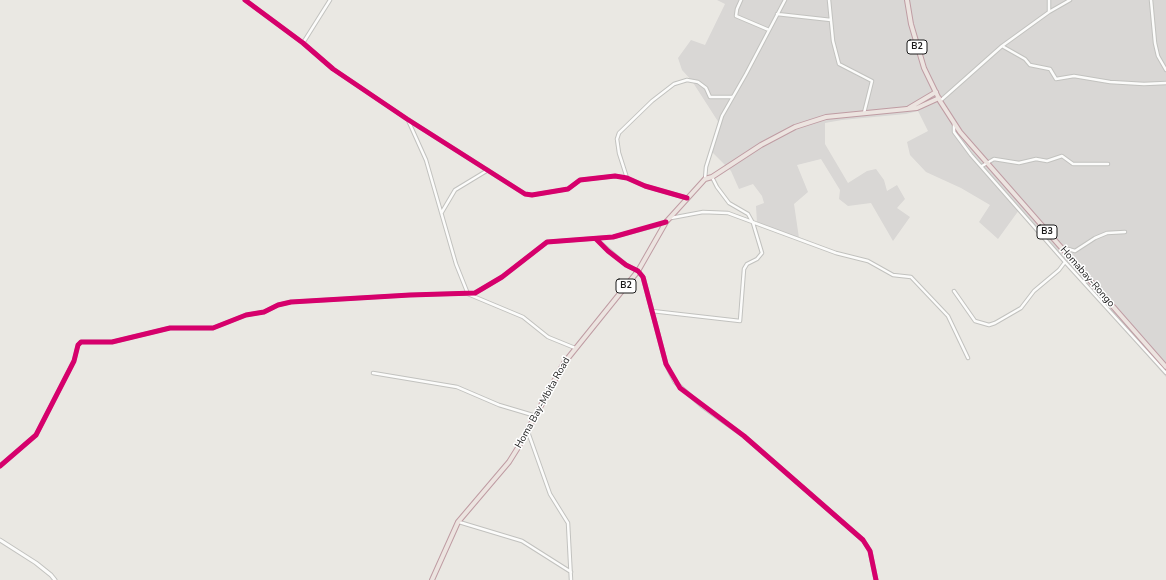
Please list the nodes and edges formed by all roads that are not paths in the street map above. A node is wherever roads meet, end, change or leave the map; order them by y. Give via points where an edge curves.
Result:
1 (245, 0) edge
2 (330, 0) edge
3 (741, 0) edge
4 (785, 0) edge
5 (829, 0) edge
6 (907, 0) edge
7 (1049, 0) edge
8 (1070, 0) edge
9 (1151, 0) edge
10 (1048, 12) junction
11 (777, 14) junction
12 (831, 20) junction
13 (769, 30) junction
14 (303, 43) junction
15 (1002, 46) junction
16 (1166, 70) edge
17 (1166, 83) edge
18 (936, 92) junction
19 (732, 97) junction
20 (940, 99) junction
21 (909, 108) junction
22 (864, 113) junction
23 (408, 119) junction
24 (984, 164) junction
25 (1108, 164) dead end
26 (488, 170) junction
27 (712, 176) junction
28 (627, 178) junction
29 (705, 179) junction
30 (687, 198) junction
31 (1025, 207) junction
32 (1020, 211) junction
33 (442, 212) junction
34 (670, 218) junction
35 (666, 222) junction
36 (753, 223) junction
37 (1125, 232) dead end
38 (596, 239) junction
39 (1064, 251) junction
40 (1065, 262) junction
41 (638, 271) junction
42 (954, 292) dead end
43 (468, 294) junction
44 (652, 311) junction
45 (574, 348) junction
46 (968, 358) dead end
47 (1166, 370) edge
48 (373, 373) dead end
49 (536, 416) junction
50 (528, 432) junction
51 (0, 466) edge
52 (458, 522) junction
53 (0, 540) edge
54 (570, 572) junction
55 (55, 580) edge
56 (432, 580) edge
57 (570, 580) edge
58 (876, 580) edge

1 - 14 street
2 - 14 street
3 - 13 street via 736,16
4 - 11 street
5 - 12 street
6 - 18 highway, B2 via 924,68
7 - 10 street
8 - 10 street
9 - 16 street via 1155,43 1158,56
10 - 15 street
11 - 12 street
11 - 13 street
12 - 22 street via 839,64 872,81
13 - 19 street
14 - 23 street via 333,69
15 - 17 street via 1025,58 1030,65 1050,69 1056,79 1074,76 1110,82
15 - 20 street
18 - 20 highway, Homabay-Rongo / B3
18 - 21 highway, Homa Bay-Mbita Road / B2
19 - 28 street via 710,97 704,85 698,82 687,80 674,84 619,133 619,152
19 - 29 street via 715,135
20 - 21 highway, Homa Bay-Mbita Road / B2
20 - 24 highway, Homabay-Rongo / B3
21 - 22 highway, Homa Bay-Mbita Road / B2
22 - 27 highway, Homa Bay-Mbita Road / B2 via 826,117 795,127 761,144
23 - 26 street
23 - 33 street via 426,160
24 - 25 street via 997,159 1019,163 1036,159 1047,161 1062,156 1073,164
24 - 31 highway, Homabay-Rongo / B3
24 - 32 street
26 - 28 street via 529,195 568,189 583,179 615,176
26 - 33 street via 455,190
27 - 29 highway, Homa Bay-Mbita Road / B2
27 - 36 street via 722,194 730,203 748,214
28 - 30 street
29 - 30 highway, Homa Bay-Mbita Road / B2
30 - 34 highway, Homa Bay-Mbita Road / B2
31 - 32 street
31 - 39 highway, Homabay-Rongo / B3
32 - 40 street
33 - 43 street via 456,264
34 - 35 highway, Homa Bay-Mbita Road / B2
34 - 36 street via 714,211 728,213
35 - 38 street via 613,237
35 - 41 highway, Homa Bay-Mbita Road / B2
36 - 44 street via 762,253 744,269 740,321
36 - 46 street via 850,258 868,261 893,275 911,277 948,316
37 - 39 street via 1108,233 1075,251
38 - 41 street via 626,265
38 - 43 street via 547,242 486,288
39 - 47 highway, Homabay-Rongo / B3
40 - 42 street via 1060,270 1034,291 1021,308 989,325 975,321
40 - 47 street
41 - 44 street via 644,277
41 - 45 highway, Homa Bay-Mbita Road / B2
43 - 45 street via 523,317 548,337
43 - 51 street via 291,302 264,312 246,315 214,328 170,328 112,342 81,342 36,435
44 - 58 street via 666,364 680,388 744,436 862,540 870,551
45 - 49 highway, Homa Bay-Mbita Road / B2 via 547,391
48 - 49 street via 457,387 499,405
49 - 50 highway, Homa Bay-Mbita Road / B2
50 - 52 highway, Homa Bay-Mbita Road / B2 via 509,462
50 - 54 street via 550,494 568,524
52 - 54 street via 522,541
52 - 56 highway, Homa Bay-Mbita Road / B2
53 - 55 street via 36,563
54 - 57 street

